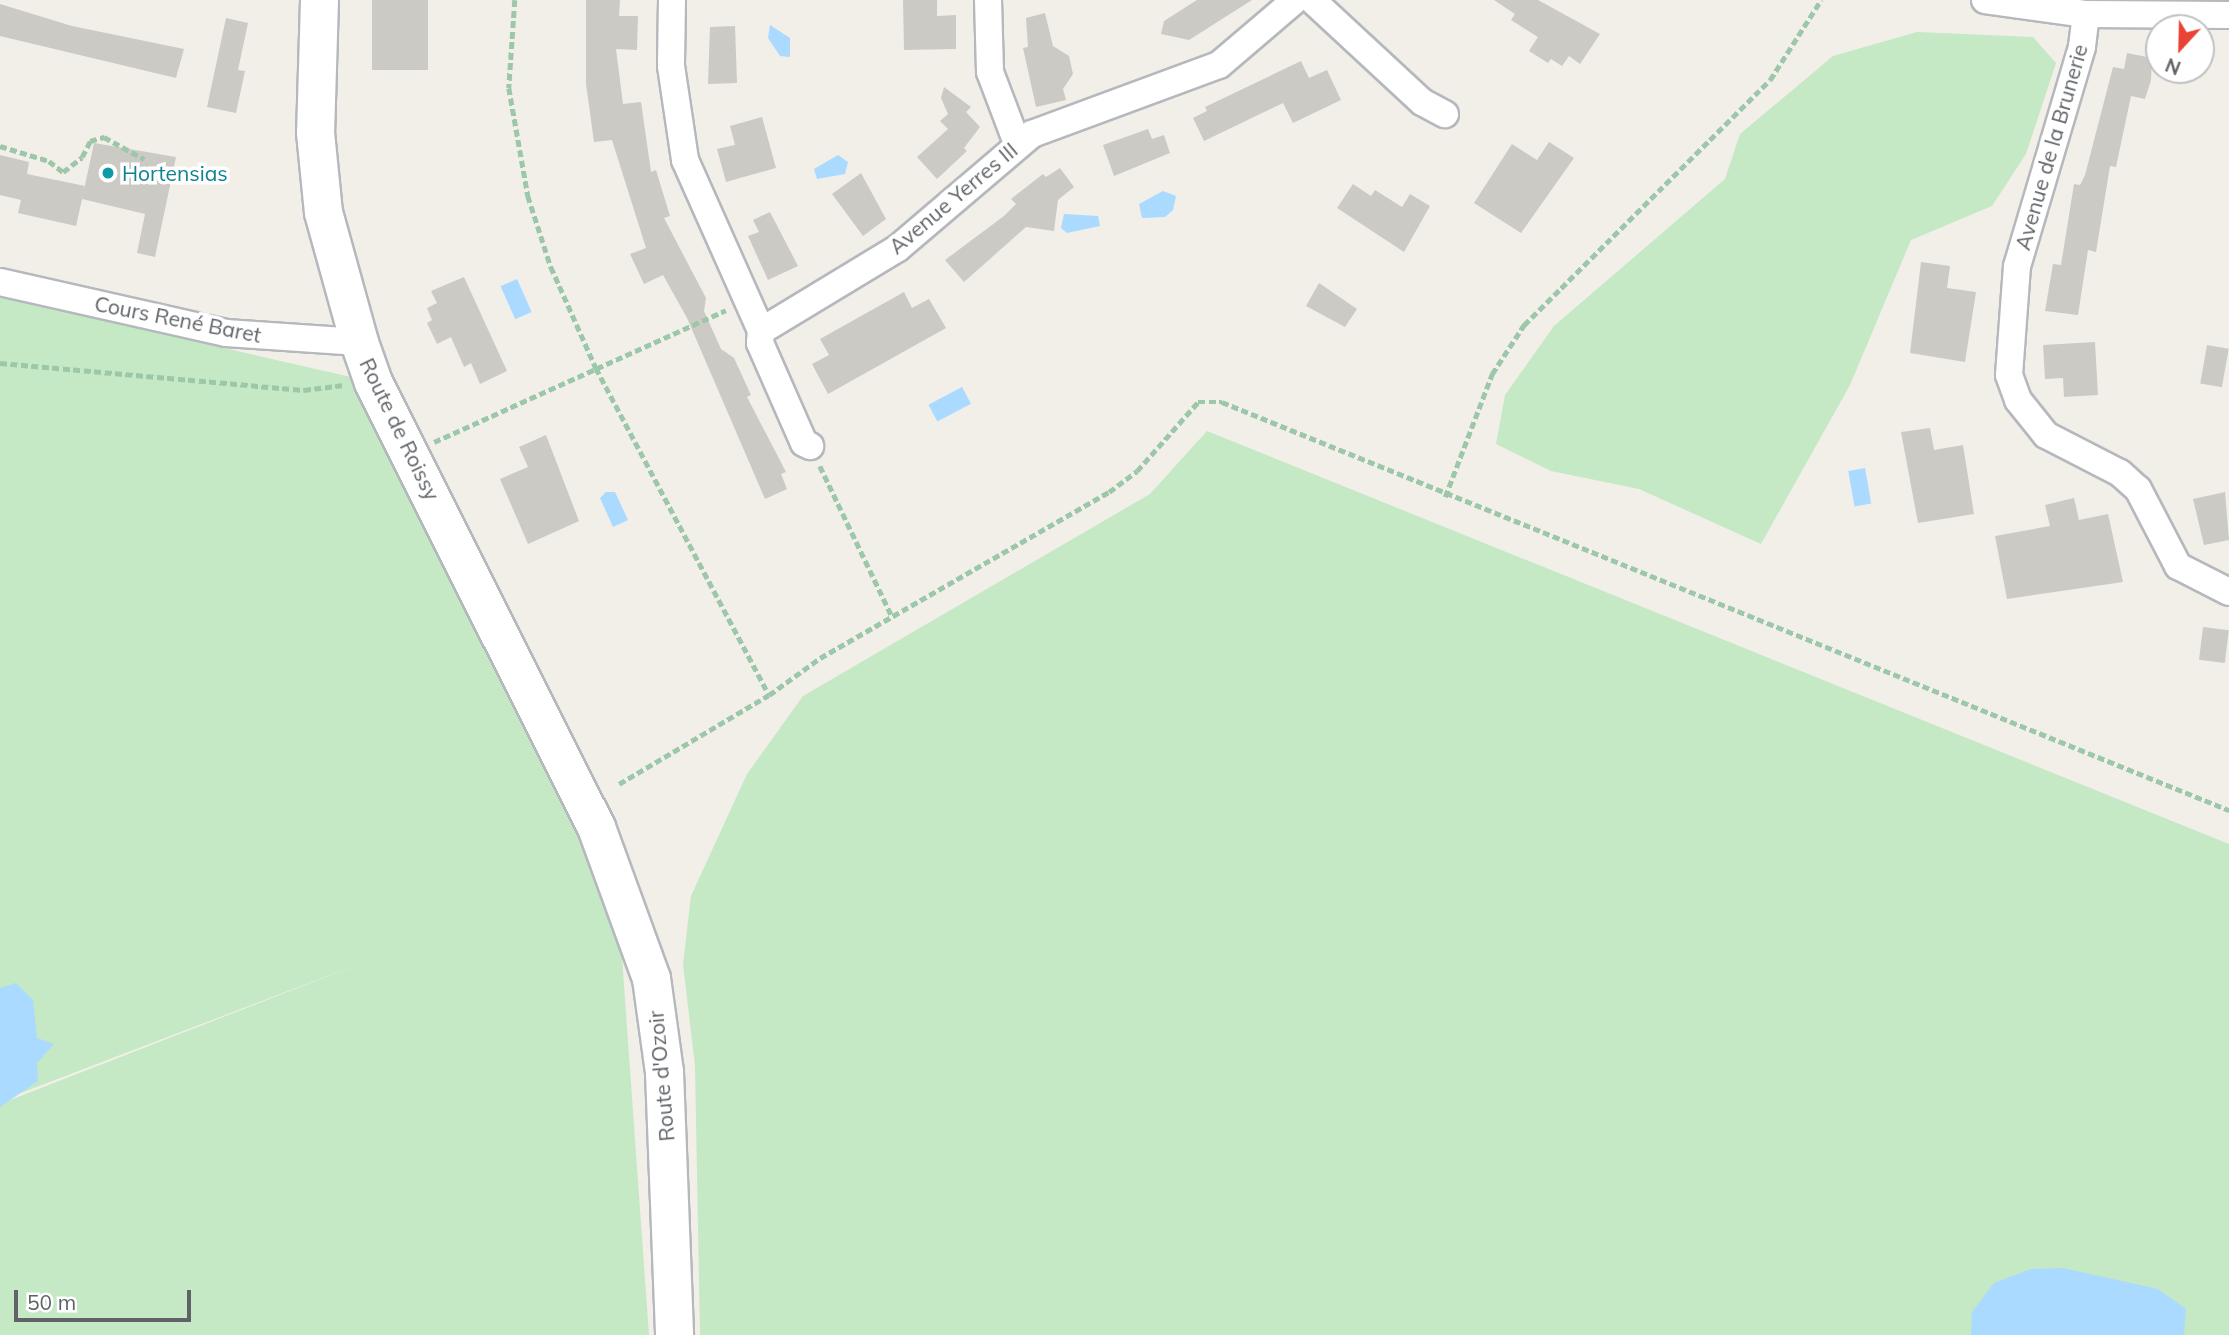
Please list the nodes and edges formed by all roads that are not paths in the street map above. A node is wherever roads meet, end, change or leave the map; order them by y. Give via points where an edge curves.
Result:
1 (319, 0) edge
2 (672, 0) edge
3 (988, 0) edge
4 (1295, 0) edge
5 (1312, 0) edge
6 (1985, 0) edge
7 (2086, 14) junction
8 (2229, 15) edge
9 (1445, 114) dead end
10 (1017, 143) junction
11 (0, 282) edge
12 (761, 331) junction
13 (359, 342) junction
14 (810, 446) road end
15 (2229, 592) edge
16 (596, 827) joint
17 (674, 1335) edge

1 - 13 main road, Route de Roissy via 315,132 323,212
2 - 12 street via 671,66 678,133 708,222 743,302
3 - 10 street via 990,72
4 - 10 street, Avenue Yerres III via 1219,65
5 - 9 street via 1422,102
6 - 7 street
7 - 8 street
7 - 15 street, Avenue de la Brunerie via 2082,47 2017,266 2009,374 2018,400 2046,435 2120,473 2138,489 2178,566
10 - 12 street, Avenue Yerres III via 898,248
11 - 13 street, Cours René Baret via 226,333
12 - 14 street via 760,343 804,443
13 - 16 main road, Route de Roissy via 373,382
16 - 17 main road, Route d'Ozoir via 652,978 664,1072

